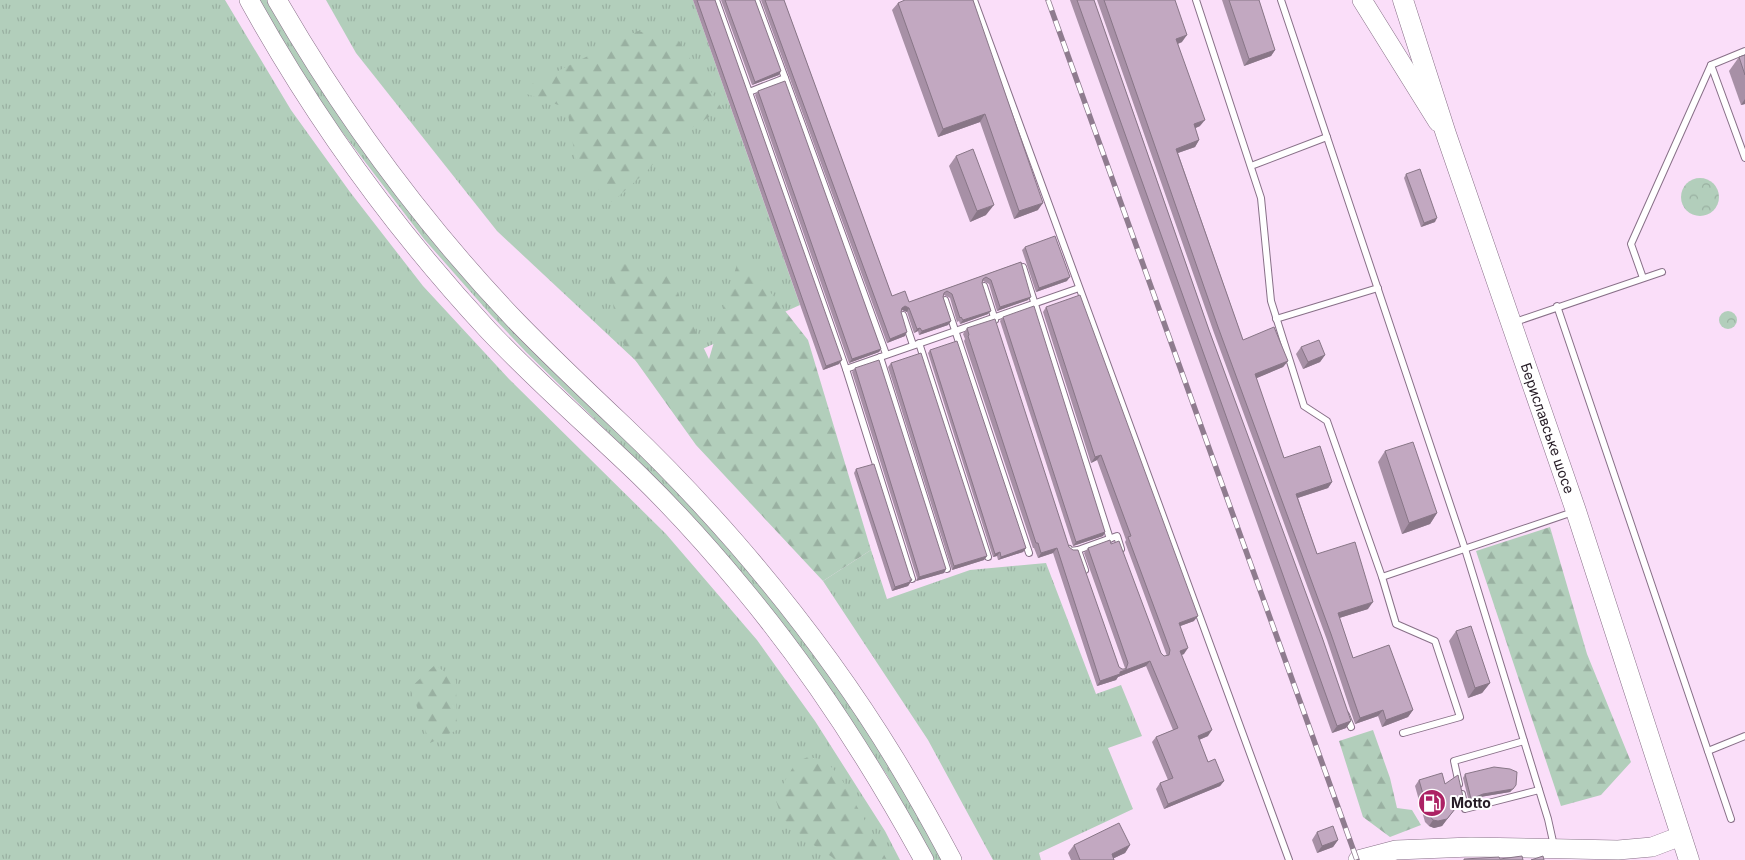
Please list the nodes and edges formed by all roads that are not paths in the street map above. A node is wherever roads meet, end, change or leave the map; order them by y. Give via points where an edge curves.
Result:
1 (250, 0) edge
2 (277, 0) edge
3 (716, 0) edge
4 (756, 0) edge
5 (974, 0) edge
6 (1196, 0) edge
7 (1281, 0) edge
8 (1362, 0) edge
9 (1403, 0) edge
10 (1745, 51) edge
11 (1711, 65) junction
12 (785, 78) junction
13 (749, 92) junction
14 (1446, 134) junction
15 (1327, 137) junction
16 (1745, 158) edge
17 (1251, 166) junction
18 (1023, 267) edge
19 (1662, 272) dead end
20 (1643, 278) junction
21 (984, 286) edge
22 (1079, 288) junction
23 (1378, 288) junction
24 (945, 300) edge
25 (1035, 303) junction
26 (1557, 306) junction
27 (903, 315) edge
28 (994, 317) junction
29 (1276, 319) junction
30 (1511, 323) junction
31 (997, 326) edge
32 (956, 330) junction
33 (916, 344) junction
34 (883, 355) junction
35 (846, 369) junction
36 (1576, 511) junction
37 (1110, 539) junction
38 (1067, 542) edge
39 (1465, 549) junction
40 (1078, 550) junction
41 (1029, 552) dead end
42 (1124, 555) edge
43 (988, 557) edge
44 (947, 569) edge
45 (1382, 577) junction
46 (1088, 578) edge
47 (912, 579) edge
48 (1345, 710) edge
49 (1351, 727) edge
50 (1403, 733) dead end
51 (1745, 736) edge
52 (1524, 741) junction
53 (1708, 751) junction
54 (1539, 790) junction
55 (1731, 819) dead end
56 (1680, 836) junction
57 (1554, 847) junction
58 (924, 860) edge
59 (952, 860) edge
60 (1289, 860) edge
61 (1358, 860) edge
62 (1689, 860) edge

1 - 58 street via 273,42 348,156 437,272 513,355 642,478 690,529 790,648 870,764
2 - 59 street via 360,130 458,256 556,362 660,461 781,596 896,759
3 - 13 lane
4 - 12 lane
5 - 22 lane
6 - 17 lane
7 - 15 lane
8 - 14 street
9 - 14 main road, Бериславське шосе
10 - 11 lane
11 - 16 lane
11 - 20 lane via 1631,244
12 - 13 lane
12 - 34 lane
13 - 35 lane
14 - 30 main road, Бериславське шосе
15 - 17 lane
15 - 23 lane
17 - 29 lane via 1261,198 1271,301
18 - 25 lane
19 - 20 lane
20 - 26 lane
21 - 28 lane
22 - 25 lane
22 - 60 lane
23 - 29 lane
23 - 39 lane
24 - 32 lane
25 - 28 lane
25 - 37 lane
26 - 30 lane
26 - 53 lane
27 - 33 lane
28 - 31 lane
28 - 32 lane
29 - 45 lane via 1304,406 1327,420
30 - 36 main road, Бериславське шосе
32 - 33 lane
32 - 41 lane
33 - 34 lane
33 - 43 lane
34 - 35 lane
34 - 44 lane
35 - 47 lane
36 - 39 lane
36 - 56 main road, Бериславське шосе
37 - 40 lane
37 - 42 lane via 1117,536
38 - 40 lane via 1070,552
39 - 45 lane
39 - 52 lane
40 - 46 lane
45 - 50 lane via 1396,624 1435,641 1460,717
48 - 49 lane
51 - 53 lane
52 - 54 lane
52 - 54 lane via 1454,761 1465,809
53 - 55 lane
54 - 57 lane
56 - 57 street via 1652,847 1618,850
56 - 62 main road, Бериславське шосе
57 - 61 street via 1396,850

